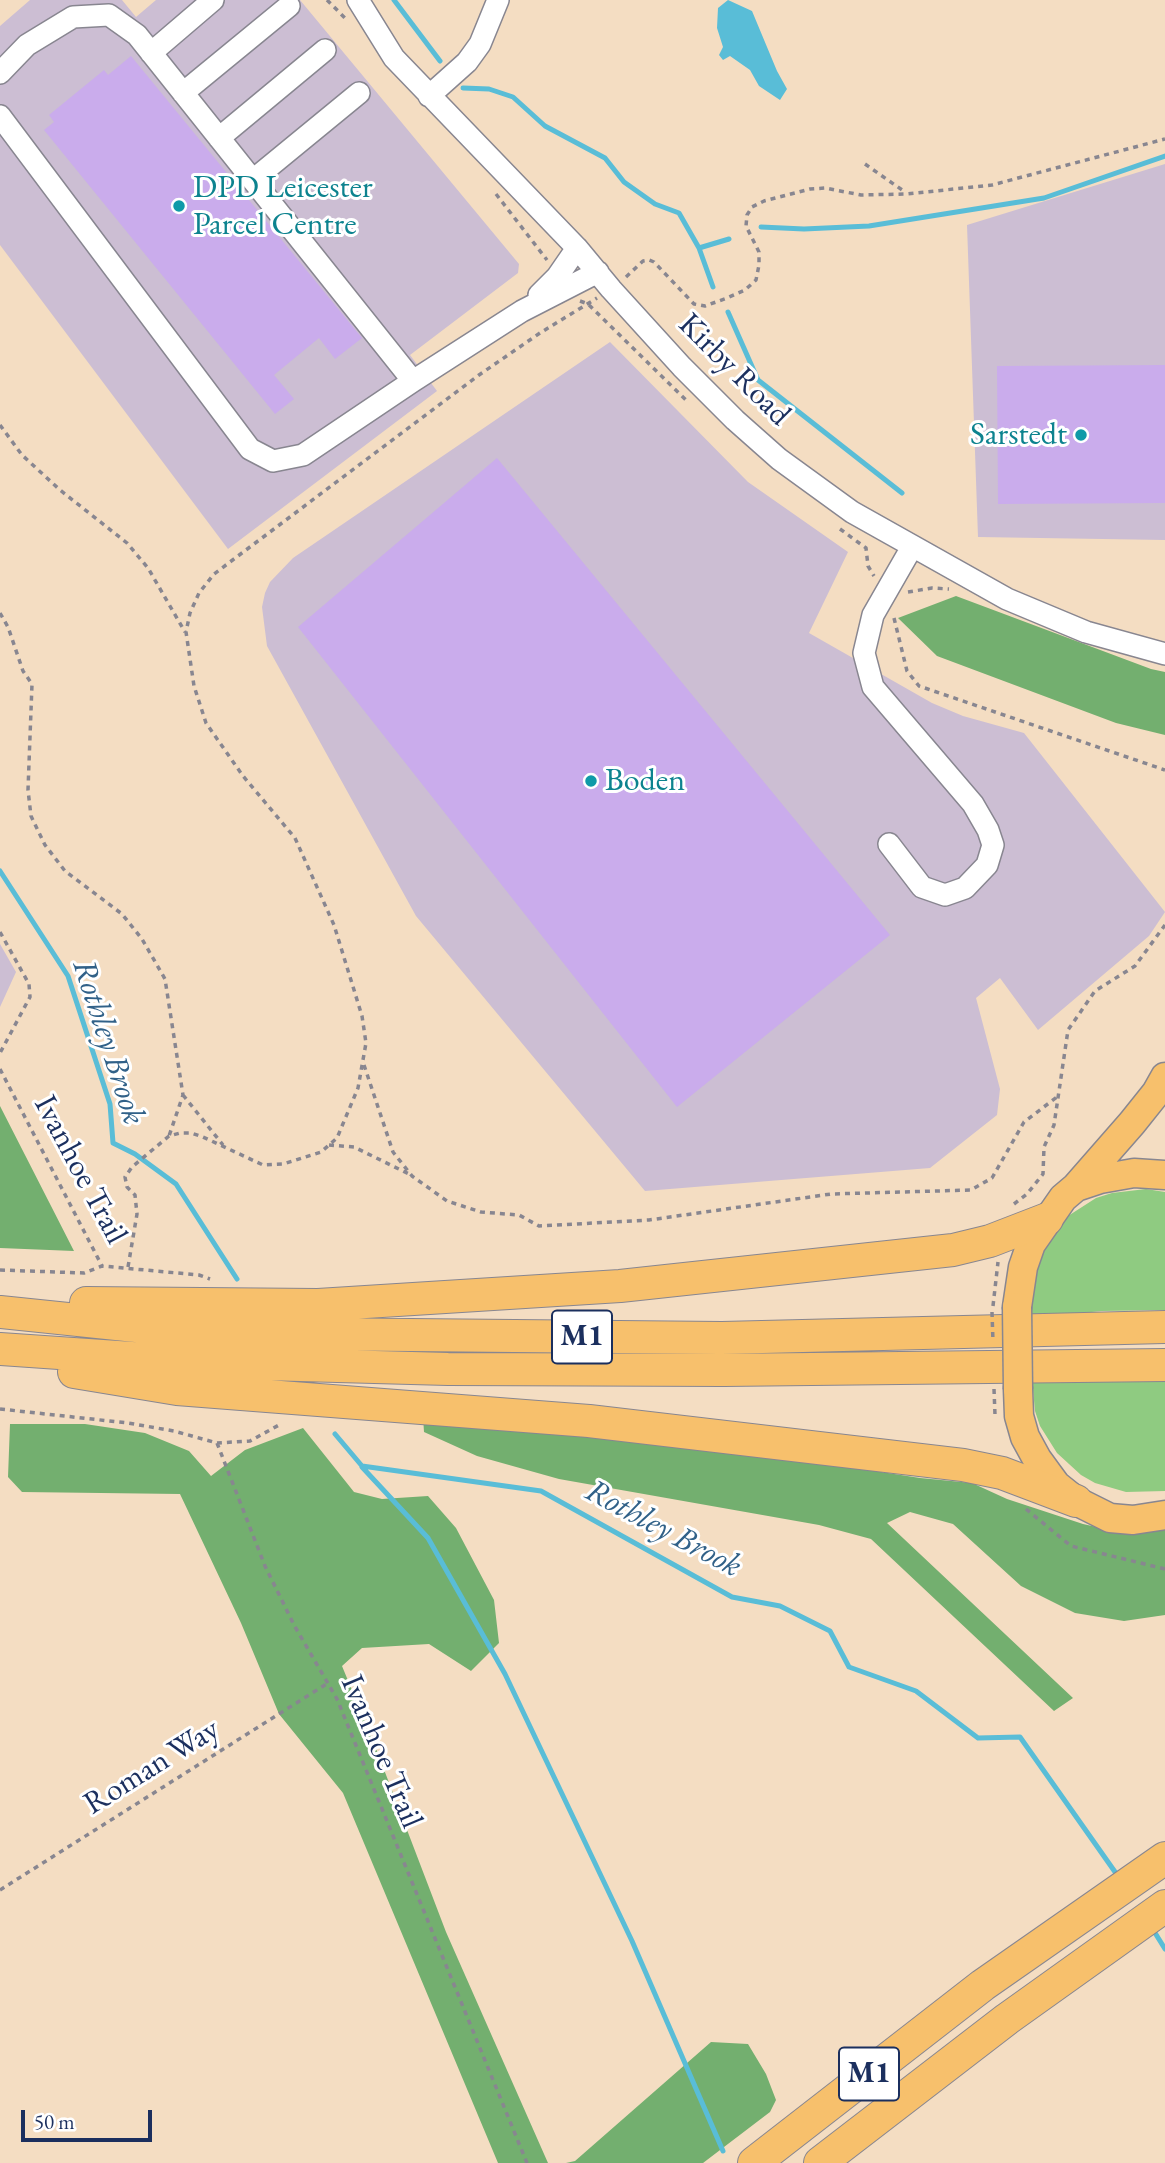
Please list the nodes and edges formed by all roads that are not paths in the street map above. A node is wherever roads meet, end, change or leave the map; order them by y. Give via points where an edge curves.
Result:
1 (213, 0) edge
2 (358, 0) edge
3 (498, 0) edge
4 (289, 6) dead end
5 (325, 50) dead end
6 (151, 52) junction
7 (0, 73) edge
8 (183, 93) junction
9 (359, 93) dead end
10 (429, 96) junction
11 (0, 116) edge
12 (219, 138) junction
13 (253, 180) junction
14 (577, 248) junction
15 (604, 280) junction
16 (522, 311) junction
17 (413, 381) junction
18 (912, 547) junction
19 (1165, 654) edge
20 (890, 844) dead end
21 (1165, 1077) edge
22 (1165, 1175) edge
23 (1076, 1187) junction
24 (1047, 1219) junction
25 (0, 1302) edge
26 (0, 1312) edge
27 (1165, 1326) edge
28 (0, 1349) edge
29 (0, 1359) edge
30 (1165, 1364) edge
31 (1076, 1500) junction
32 (1165, 1515) edge
33 (1159, 1862) edge
34 (1165, 1906) edge
35 (754, 2163) edge
36 (820, 2163) edge

1 - 6 street
2 - 10 street, Kirby Road via 394,58
3 - 10 street via 480,44
4 - 8 street
5 - 12 street
6 - 7 street via 137,35 109,15 73,17 27,45
6 - 8 street
8 - 12 street
9 - 13 street
10 - 14 street, Kirby Road
11 - 17 street via 250,449 273,461 303,456
12 - 13 street
13 - 17 street
14 - 15 street, Kirby Road
14 - 16 street via 557,277
15 - 16 street
15 - 18 street, Kirby Road via 726,411 770,451 852,512
16 - 17 street
18 - 19 street, Kirby Road via 1035,612
18 - 20 street via 873,615 864,653 873,687 973,804 992,845 987,865 965,888 945,895 922,887
21 - 23 main road
22 - 23 main road via 1134,1173
23 - 24 main road
24 - 25 highway via 953,1250 620,1286 318,1305
24 - 31 main road, bridge via 1023,1266 1017,1307 1019,1416 1031,1449 1056,1485
26 - 27 highway, M1 via 202,1333 722,1338
28 - 30 highway, M1 via 190,1362 448,1369
29 - 31 highway via 177,1389 589,1421 963,1465 1002,1473
31 - 32 main road via 1110,1518
33 - 35 highway, M1 via 984,1985
34 - 36 highway, M1

